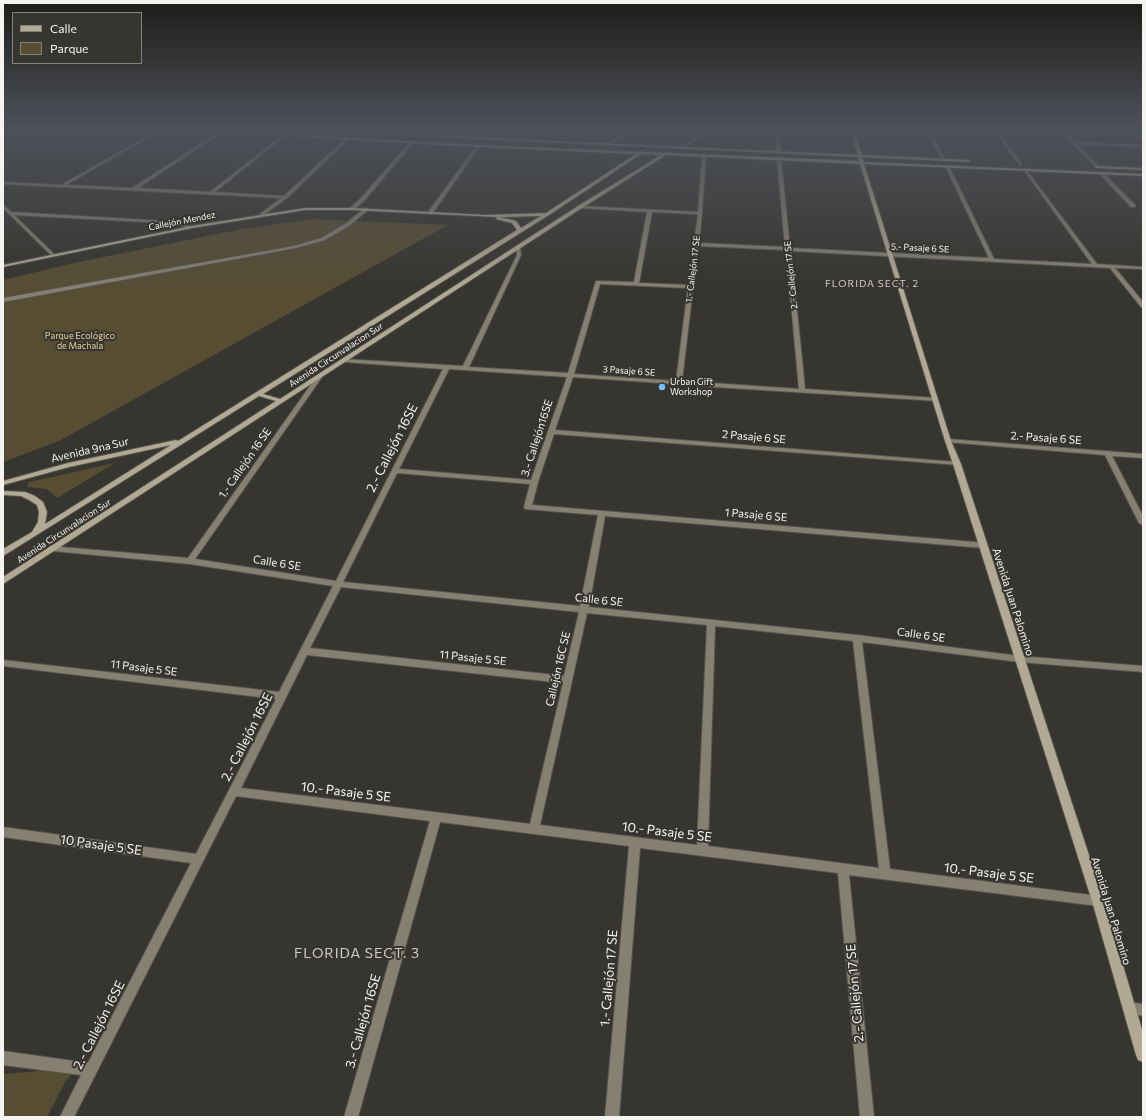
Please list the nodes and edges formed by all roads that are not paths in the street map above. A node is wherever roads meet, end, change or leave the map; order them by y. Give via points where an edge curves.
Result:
1 (67, 182) edge
2 (144, 182) edge
3 (225, 182) edge
4 (301, 182) edge
5 (377, 182) edge
6 (452, 182) edge
7 (596, 182) edge
8 (620, 182) edge
9 (702, 182) edge
10 (782, 182) edge
11 (868, 182) edge
12 (955, 182) edge
13 (1035, 182) edge
14 (1110, 182) edge
15 (3, 183) edge
16 (62, 185) junction
17 (134, 189) junction
18 (210, 194) junction
19 (285, 197) junction
20 (3, 206) edge
21 (1133, 206) dead end
22 (580, 207) junction
23 (352, 208) junction
24 (367, 209) junction
25 (650, 210) junction
26 (10, 213) junction
27 (430, 213) junction
28 (700, 213) junction
29 (547, 214) junction
30 (262, 215) junction
31 (486, 216) junction
32 (192, 226) junction
33 (520, 231) junction
34 (521, 244) junction
35 (696, 244) junction
36 (788, 249) junction
37 (891, 254) junction
38 (52, 255) junction
39 (992, 260) junction
40 (3, 266) edge
41 (1095, 266) junction
42 (1111, 266) junction
43 (1143, 268) edge
44 (636, 284) junction
45 (691, 287) junction
46 (3, 300) edge
47 (1143, 306) edge
48 (344, 360) junction
49 (447, 367) junction
50 (465, 368) junction
51 (570, 376) junction
52 (319, 377) junction
53 (679, 384) junction
54 (802, 391) junction
55 (258, 394) junction
56 (936, 400) junction
57 (281, 401) junction
58 (550, 432) junction
59 (182, 441) junction
60 (948, 441) junction
61 (1107, 453) junction
62 (1143, 456) edge
63 (957, 464) junction
64 (395, 471) junction
65 (534, 482) junction
66 (3, 483) edge
67 (3, 493) edge
68 (528, 507) joint
69 (602, 514) junction
70 (1143, 523) edge
71 (32, 535) junction
72 (983, 545) junction
73 (53, 548) junction
74 (3, 553) edge
75 (190, 562) junction
76 (3, 580) edge
77 (338, 584) junction
78 (584, 609) junction
79 (711, 622) junction
80 (857, 638) junction
81 (304, 651) junction
82 (1019, 659) junction
83 (3, 663) edge
84 (1143, 669) edge
85 (567, 680) junction
86 (282, 696) junction
87 (233, 791) junction
88 (436, 817) junction
89 (534, 829) junction
90 (3, 832) edge
91 (635, 842) junction
92 (702, 851) junction
93 (199, 859) junction
94 (843, 868) junction
95 (885, 874) junction
96 (1098, 900) junction
97 (1129, 1008) junction
98 (1143, 1010) edge
99 (1143, 1055) edge
100 (3, 1058) edge
101 (91, 1070) junction
102 (67, 1117) edge
103 (351, 1117) edge
104 (612, 1117) edge
105 (867, 1117) edge

1 - 16 street
2 - 17 street
3 - 18 street
4 - 19 street
5 - 23 street
6 - 27 street
7 - 29 main road, Avenida Circunvalacion Sur
8 - 22 main road, Avenida Circunvalacion Sur
9 - 28 street, 1.- Callejón 17 SE
10 - 36 street, 2.- Callejón 17 SE
11 - 37 main road, Avenida Juan Palomino
12 - 39 street
13 - 41 street
14 - 21 street
15 - 16 street
16 - 17 street
17 - 18 street
18 - 19 street
19 - 30 street
20 - 26 street
22 - 25 street
22 - 34 main road, Avenida Circunvalacion Sur
23 - 24 main road, Callejón Mendez
23 - 30 main road, Callejón Mendez via 305,209
24 - 27 main road, Callejón Mendez
24 - 46 street via 323,239 294,247
25 - 28 street
25 - 44 street
26 - 32 street via 165,222
26 - 38 street
27 - 31 main road, Callejón Mendez
28 - 35 street, 1.- Callejón 17 SE
29 - 31 main road, Callejón Mendez
29 - 33 main road, Avenida Circunvalacion Sur
30 - 32 main road, Callejón Mendez
31 - 33 main road, Callejón Mendez via 514,222
32 - 38 main road, Callejón Mendez
33 - 55 main road, Avenida Circunvalacion Sur
34 - 48 main road, Avenida Circunvalacion Sur
34 - 50 street via 519,256
35 - 36 street, 5.- Pasaje 6 SE
35 - 45 street, 1.- Callejón 17 SE
36 - 37 street, 5.- Pasaje 6 SE
36 - 54 street, 2.- Callejón 17 SE
37 - 39 street, 5.- Pasaje 6 SE
37 - 56 main road, Avenida Juan Palomino
38 - 40 main road, Callejón Mendez
39 - 41 street, 5.- Pasaje 6 SE
41 - 42 street, 5.- Pasaje 6 SE
42 - 43 street, 5.- Pasaje 6 SE
42 - 47 street
44 - 45 street
44 - 51 street via 598,282
45 - 53 street, 1.- Callejón 17 SE
48 - 49 street, 3 Pasaje 6 SE
48 - 52 main road, Avenida Circunvalacion Sur
49 - 50 street, 3 Pasaje 6 SE
49 - 64 street, 2.- Callejón 16SE
50 - 51 street, 3 Pasaje 6 SE
51 - 53 street, 3 Pasaje 6 SE
51 - 58 street, 3.- Callejón16SE
52 - 57 main road, Avenida Circunvalacion Sur
52 - 75 street, 1.- Callejón 16 SE
53 - 54 street, 3 Pasaje 6 SE
54 - 56 street, 3 Pasaje 6 SE
55 - 57 main road
55 - 59 main road, Avenida Circunvalacion Sur
56 - 60 main road, Avenida Juan Palomino
57 - 73 main road, Avenida Circunvalacion Sur
58 - 63 street, 2 Pasaje 6 SE
58 - 65 street, 3.- Callejón16SE
59 - 66 main road, Avenida 9na Sur via 68,465
59 - 71 main road, Avenida Circunvalacion Sur
60 - 61 street, 2.- Pasaje 6 SE
60 - 63 main road, Avenida Juan Palomino
61 - 62 street, 2.- Pasaje 6 SE
61 - 70 street
63 - 72 main road, Avenida Juan Palomino
64 - 65 street
64 - 77 street, 2.- Callejón 16SE
65 - 68 street, 3.- Callejón16SE
67 - 71 main road via 22,494 40,504 43,512 42,522
68 - 69 street, 1 Pasaje 6 SE
69 - 72 street, 1 Pasaje 6 SE
69 - 78 street, Callejón 16C SE
71 - 74 main road, Avenida Circunvalacion Sur
72 - 82 main road, Avenida Juan Palomino
73 - 75 street, Calle 6 SE
73 - 76 main road, Avenida Circunvalacion Sur
75 - 77 street, Calle 6 SE
77 - 78 street, Calle 6 SE
77 - 81 street, 2.- Callejón 16SE
78 - 79 street, Calle 6 SE
78 - 85 street, Callejón 16C SE
79 - 80 street, Calle 6 SE
79 - 92 street
80 - 82 street, Calle 6 SE
80 - 95 street
81 - 85 street, 11 Pasaje 5 SE
81 - 86 street, 2.- Callejón 16SE
82 - 84 street, Calle 6 SE
82 - 96 main road, Avenida Juan Palomino
83 - 86 street, 11 Pasaje 5 SE
85 - 89 street, Callejón 16C SE
86 - 87 street, 2.- Callejón 16SE
87 - 88 street, 10.- Pasaje 5 SE
87 - 93 street, 2.- Callejón 16SE
88 - 89 street, 10.- Pasaje 5 SE
88 - 103 street, 3.- Callejón 16SE
89 - 91 street, 10.- Pasaje 5 SE
90 - 93 street, 10 Pasaje 5 SE
91 - 92 street, 10.- Pasaje 5 SE
91 - 104 street, 1.- Callejón 17 SE
92 - 94 street, 10.- Pasaje 5 SE
93 - 101 street, 2.- Callejón 16SE
94 - 95 street, 10.- Pasaje 5 SE
94 - 105 street, 2.- Callejón 17 SE
95 - 96 street, 10.- Pasaje 5 SE
96 - 97 main road, Avenida Juan Palomino
97 - 98 street
97 - 99 main road, Avenida Juan Palomino
100 - 101 street
101 - 102 street, 2.- Callejón 16SE

